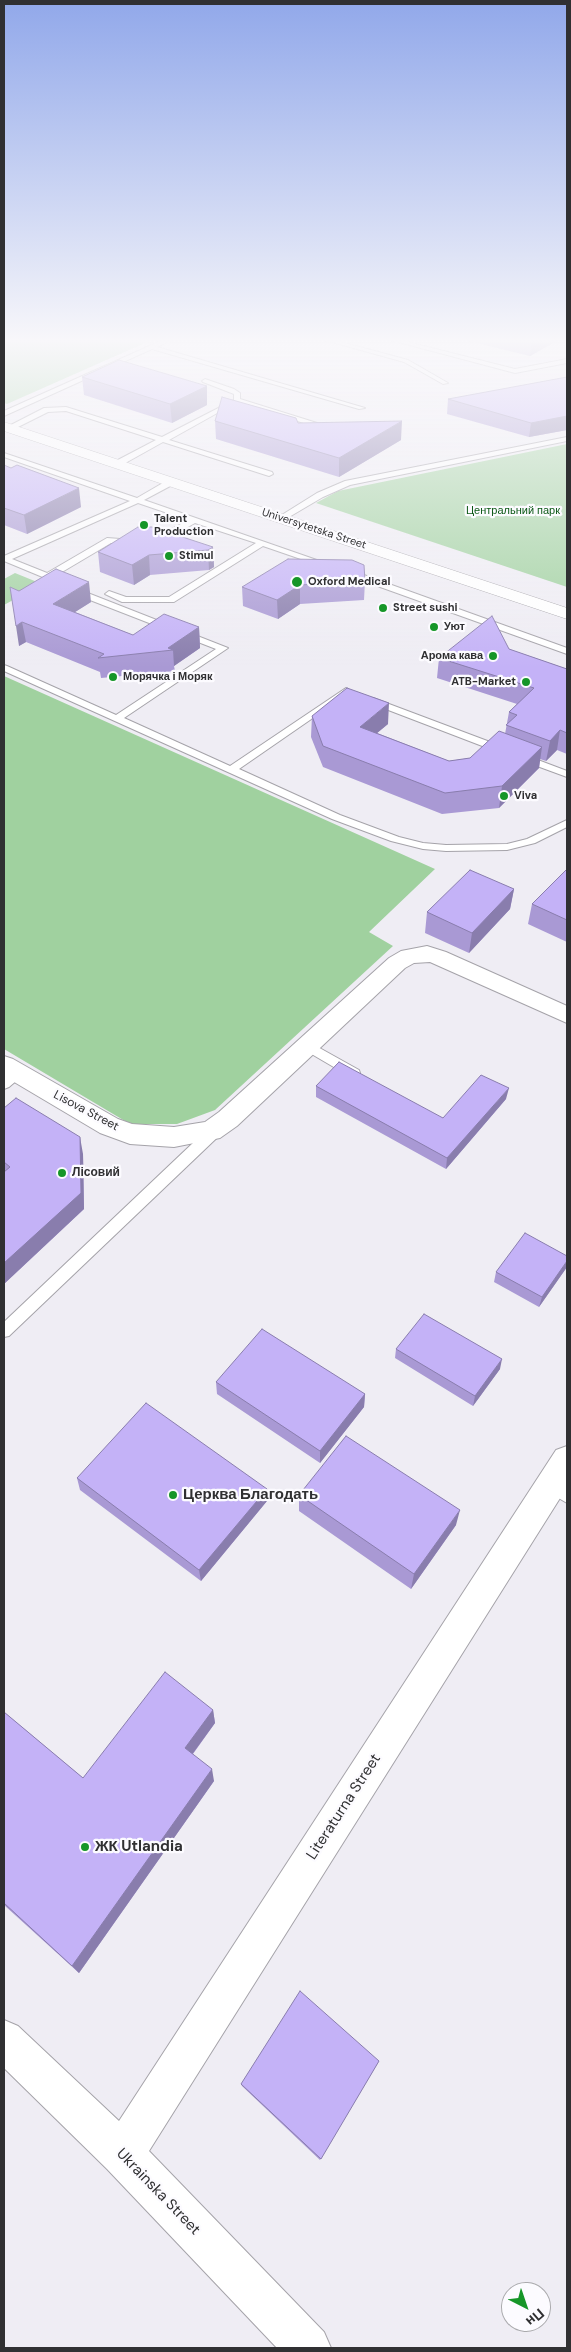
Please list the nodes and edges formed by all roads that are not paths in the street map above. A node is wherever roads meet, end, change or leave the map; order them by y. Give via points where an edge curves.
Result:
1 (75, 449) edge
2 (145, 449) edge
3 (189, 449) edge
4 (520, 449) edge
5 (4, 455) edge
6 (117, 464) junction
7 (269, 474) dead end
8 (171, 482) junction
9 (136, 501) junction
10 (280, 518) junction
11 (194, 520) junction
12 (262, 543) junction
13 (4, 559) edge
14 (48, 576) junction
15 (567, 614) edge
16 (567, 651) edge
17 (4, 668) edge
18 (117, 718) junction
19 (231, 770) junction
20 (567, 774) edge
21 (567, 823) edge
22 (567, 1015) edge
23 (307, 1046) junction
24 (8, 1074) edge
25 (365, 1080) edge
26 (228, 1119) junction
27 (4, 1331) edge
28 (562, 1480) edge
29 (4, 2040) edge
30 (122, 2154) junction
31 (308, 2348) edge

1 - 6 main road, Universytetska Street
2 - 6 lane
3 - 7 lane
4 - 10 lane via 348,484 320,495
5 - 9 lane
6 - 8 main road, Universytetska Street
8 - 9 lane
8 - 10 main road, Universytetska Street
9 - 11 lane
9 - 13 lane
10 - 15 main road, Universytetska Street
11 - 12 lane
11 - 14 lane via 152,543 110,540
12 - 14 lane via 171,600 125,600 67,579
12 - 16 lane
13 - 14 lane
14 - 18 lane via 53,582 222,648
17 - 18 lane
18 - 19 lane
19 - 20 lane via 346,691
19 - 21 lane via 354,825 423,846 507,847 531,841
22 - 23 street, Lisova Street via 449,961 418,954 397,963
23 - 25 lane
23 - 26 street, Lisova Street
24 - 26 street, Lisova Street via 130,1134 174,1137 210,1131
26 - 27 lane
28 - 30 street, Literaturna Street
29 - 30 street, Ukrainska Street
30 - 31 street, Ukrainska Street

